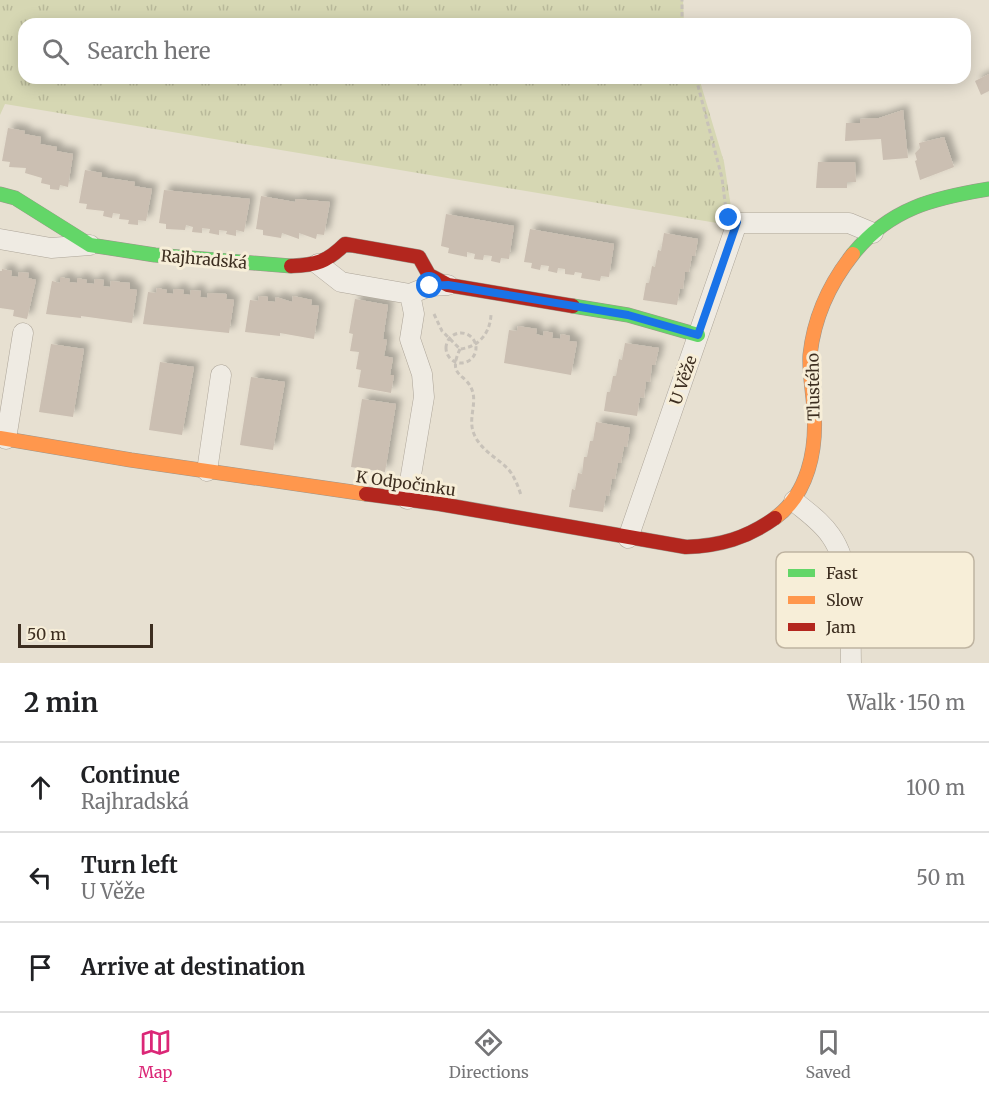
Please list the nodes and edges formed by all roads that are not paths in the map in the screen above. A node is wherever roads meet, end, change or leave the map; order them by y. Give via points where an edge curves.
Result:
1 (989, 189) edge
2 (0, 194) edge
3 (873, 233) junction
4 (0, 239) edge
5 (90, 245) junction
6 (318, 264) junction
7 (441, 285) junction
8 (410, 294) junction
9 (23, 333) dead end
10 (698, 335) junction
11 (221, 375) dead end
12 (3, 438) edge
13 (207, 471) junction
14 (407, 499) junction
15 (794, 501) junction
16 (627, 538) junction
17 (840, 552) edge
18 (850, 648) edge
19 (851, 663) edge

1 - 3 street, Tlustého via 915,207
2 - 5 street, Rajhradská via 15,198
3 - 10 street, U Věže via 849,223 737,222
3 - 15 street, Tlustého via 836,277 814,332 810,357 814,442 808,470
4 - 5 street, Rajhradská via 51,248
5 - 6 street, Rajhradská via 178,257 293,266
6 - 7 street via 345,244 418,257
6 - 8 street via 341,282
7 - 8 street
7 - 10 street via 628,315
8 - 14 street via 414,314 410,339 422,374 424,397
9 - 12 street
10 - 16 street, U Věže
11 - 13 street
12 - 13 street, K Odpočinku
13 - 14 street, K Odpočinku
14 - 16 street, K Odpočinku
15 - 16 street, K Odpočinku via 763,527 738,541 721,545 686,547
15 - 17 street via 822,524
18 - 19 street

